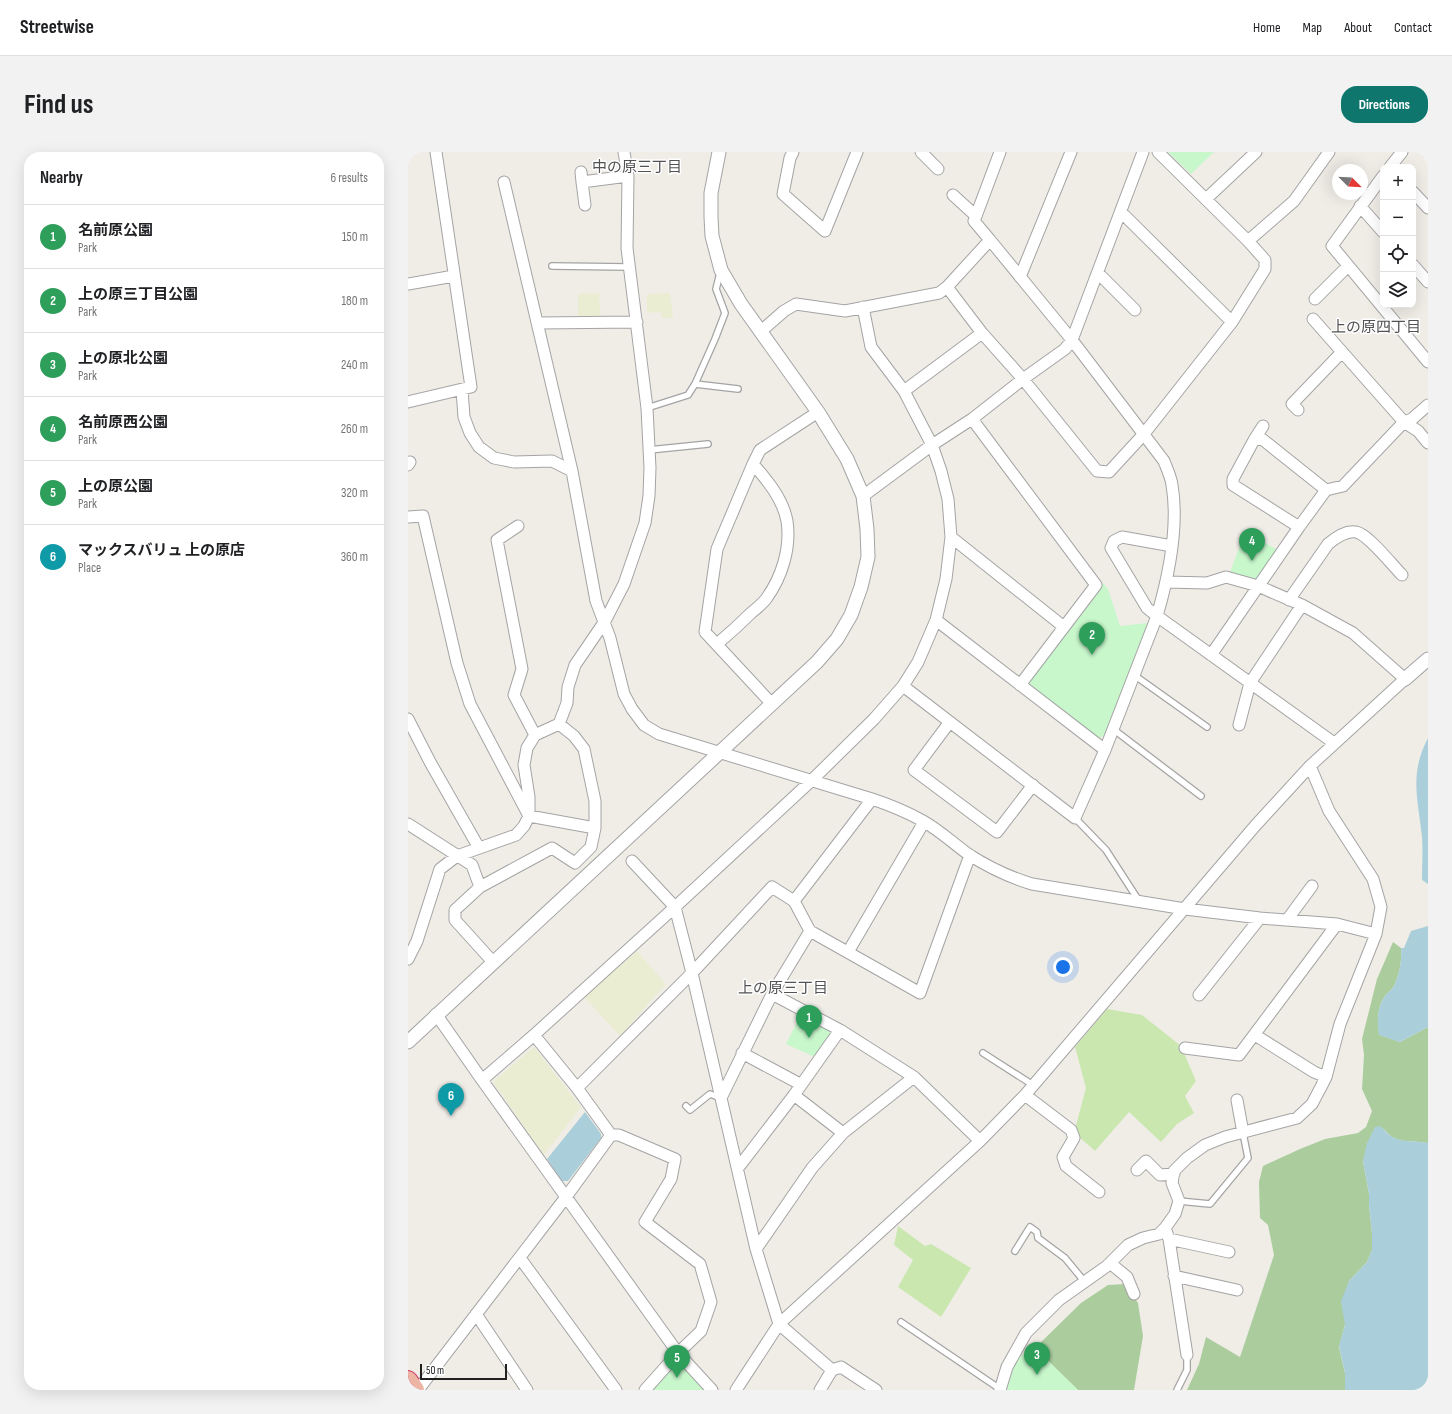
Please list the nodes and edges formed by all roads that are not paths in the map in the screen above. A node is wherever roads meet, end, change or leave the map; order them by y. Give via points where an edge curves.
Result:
1 (436, 152) edge
2 (624, 152) edge
3 (719, 152) edge
4 (793, 152) edge
5 (856, 152) edge
6 (921, 152) edge
7 (1000, 152) edge
8 (1071, 152) edge
9 (1143, 152) edge
10 (1158, 152) edge
11 (1256, 152) edge
12 (1329, 152) edge
13 (1402, 152) edge
14 (1392, 164) edge
15 (938, 168) dead end
16 (628, 176) junction
17 (1380, 180) edge
18 (504, 182) dead end
19 (953, 195) dead end
20 (1416, 195) edge
21 (1206, 199) junction
22 (585, 205) dead end
23 (1360, 206) junction
24 (1428, 208) edge
25 (1121, 212) junction
26 (976, 216) junction
27 (1380, 229) edge
28 (990, 240) junction
29 (1248, 241) junction
30 (552, 266) dead end
31 (1348, 266) junction
32 (629, 267) junction
33 (1416, 268) edge
34 (721, 270) junction
35 (1098, 273) junction
36 (454, 276) junction
37 (1020, 277) junction
38 (1428, 282) edge
39 (408, 284) edge
40 (947, 287) junction
41 (1316, 299) dead end
42 (864, 306) junction
43 (1135, 310) dead end
44 (1312, 319) dead end
45 (637, 322) junction
46 (1232, 322) junction
47 (537, 323) junction
48 (760, 332) junction
49 (982, 333) junction
50 (1072, 340) junction
51 (1342, 352) junction
52 (1428, 362) edge
53 (1023, 380) junction
54 (695, 384) junction
55 (462, 390) junction
56 (738, 390) dead end
57 (904, 391) junction
58 (408, 402) edge
59 (1292, 404) dead end
60 (1428, 405) edge
61 (647, 408) junction
62 (818, 412) junction
63 (972, 419) junction
64 (1404, 422) junction
65 (1262, 426) dead end
66 (1143, 434) junction
67 (1254, 440) junction
68 (1428, 443) edge
69 (708, 444) dead end
70 (932, 445) junction
71 (649, 450) junction
72 (753, 464) junction
73 (572, 471) junction
74 (1326, 490) junction
75 (863, 496) junction
76 (408, 517) edge
77 (518, 526) dead end
78 (1299, 526) junction
79 (951, 537) junction
80 (1172, 546) junction
81 (1402, 575) dead end
82 (1167, 582) junction
83 (1258, 586) junction
84 (1289, 600) junction
85 (1302, 605) junction
86 (1157, 616) junction
87 (936, 620) junction
88 (605, 621) junction
89 (1064, 627) junction
90 (717, 644) junction
91 (1211, 655) junction
92 (1428, 659) edge
93 (1134, 675) junction
94 (1405, 680) junction
95 (1250, 683) junction
96 (1020, 685) junction
97 (903, 686) junction
98 (772, 704) junction
99 (408, 719) edge
100 (949, 723) junction
101 (559, 724) junction
102 (1239, 725) dead end
103 (1207, 727) dead end
104 (1113, 729) junction
105 (535, 736) junction
106 (1334, 743) junction
107 (1104, 750) junction
108 (719, 753) junction
109 (1310, 766) junction
110 (811, 780) junction
111 (1032, 785) junction
112 (1201, 796) dead end
113 (872, 799) junction
114 (529, 816) junction
115 (1075, 818) junction
116 (924, 822) junction
117 (595, 828) junction
118 (410, 829) edge
119 (479, 848) junction
120 (970, 855) junction
121 (457, 856) junction
122 (632, 861) dead end
123 (1312, 886) dead end
124 (480, 887) junction
125 (794, 901) junction
126 (1139, 902) junction
127 (675, 907) junction
128 (1185, 909) junction
129 (1260, 918) junction
130 (1287, 920) junction
131 (1338, 924) junction
132 (810, 931) junction
133 (1376, 934) junction
134 (848, 952) junction
135 (408, 959) edge
136 (493, 962) junction
137 (692, 973) junction
138 (772, 994) junction
139 (1199, 995) dead end
140 (436, 1014) junction
141 (840, 1030) junction
142 (534, 1035) junction
143 (1255, 1035) junction
144 (408, 1042) edge
145 (1185, 1048) dead end
146 (742, 1053) junction
147 (984, 1053) dead end
148 (914, 1077) junction
149 (1326, 1077) junction
150 (482, 1080) junction
151 (800, 1084) junction
152 (1034, 1086) junction
153 (577, 1088) junction
154 (794, 1095) junction
155 (1025, 1095) junction
156 (721, 1098) junction
157 (1237, 1100) dead end
158 (686, 1106) dead end
159 (843, 1133) junction
160 (1243, 1133) junction
161 (612, 1135) junction
162 (980, 1141) junction
163 (738, 1168) junction
164 (1137, 1170) dead end
165 (1174, 1174) junction
166 (1099, 1192) dead end
167 (566, 1197) junction
168 (1179, 1201) junction
169 (1167, 1234) junction
170 (756, 1249) junction
171 (1015, 1251) dead end
172 (1229, 1252) dead end
173 (520, 1258) junction
174 (1110, 1263) junction
175 (1174, 1276) junction
176 (1084, 1281) junction
177 (1237, 1290) dead end
178 (1134, 1294) dead end
179 (476, 1314) junction
180 (901, 1322) dead end
181 (779, 1324) junction
182 (678, 1353) junction
183 (1187, 1355) joint
184 (832, 1370) junction
185 (408, 1380) edge
186 (415, 1390) edge
187 (418, 1390) edge
188 (528, 1390) edge
189 (616, 1390) edge
190 (645, 1390) edge
191 (712, 1390) edge
192 (736, 1390) edge
193 (820, 1390) edge
194 (876, 1390) edge
195 (1000, 1390) edge
196 (1177, 1390) edge

1 - 36 street
2 - 16 street
3 - 34 street via 711,193 711,217 712,236
4 - 5 street via 783,194 825,231
6 - 15 street
7 - 26 street
8 - 37 street
9 - 25 street
10 - 21 street
11 - 21 street
12 - 29 street via 1294,201
13 - 14 street
16 - 22 street via 581,177
16 - 32 street
17 - 23 street
18 - 47 street
19 - 26 street
20 - 24 street
21 - 29 street
23 - 27 street
23 - 31 street via 1332,246
25 - 35 street
25 - 46 street
26 - 28 street via 974,221
28 - 37 street
28 - 40 street
29 - 46 street via 1265,260 1265,269
30 - 32 lane
31 - 41 street
31 - 52 street
32 - 45 street
33 - 38 street
34 - 48 street via 740,304
34 - 54 lane via 716,289 724,313
35 - 43 street
35 - 50 street
36 - 39 street
36 - 55 street via 471,387
37 - 50 street
40 - 42 street via 939,293
40 - 49 street
42 - 48 street via 845,310 796,304
42 - 57 street via 871,347
44 - 51 street
45 - 47 street
45 - 61 street
46 - 66 street
47 - 73 street
48 - 62 street
49 - 53 street
49 - 57 street
50 - 53 street via 1065,349
50 - 66 street
51 - 59 street
51 - 64 street
53 - 63 street
53 - 66 street via 1097,471 1109,472
54 - 56 lane
54 - 61 lane via 688,395
55 - 58 street
55 - 73 street via 464,417 479,447 494,458 514,462 552,461
57 - 70 street
60 - 64 street via 1412,419
61 - 71 street
62 - 72 street via 760,450
62 - 75 street via 847,459
63 - 70 street
63 - 89 street via 1096,586
64 - 68 street via 1418,431
64 - 74 street via 1343,486
65 - 67 street
66 - 80 street via 1164,461 1172,484
67 - 74 street via 1262,439
67 - 78 street via 1233,479 1233,485
69 - 71 lane
70 - 75 street
70 - 79 street via 948,499
71 - 88 street via 649,496 644,523 624,584
72 - 90 street via 717,550 705,632
72 - 90 street via 779,500 786,521 785,557 779,578 766,600
73 - 88 street via 596,601
74 - 78 street
75 - 98 street via 868,557 851,615 837,639 817,662
76 - 114 street via 422,516 470,704
77 - 105 street via 497,540 522,669 514,695
78 - 83 street
79 - 87 street via 946,579
79 - 89 street
80 - 82 street
80 - 86 street via 1122,537 1114,541 1111,548 1147,608
81 - 84 street via 1364,535 1355,532 1345,534 1328,544
82 - 83 street via 1206,583 1226,577
82 - 86 street
83 - 84 street
83 - 91 street
84 - 85 street
85 - 94 street via 1353,633
85 - 95 street
86 - 91 street
86 - 93 street
87 - 96 street
87 - 97 street via 918,662
88 - 101 street via 575,664 568,687 567,703
88 - 108 street via 624,694 644,725 659,734
89 - 96 street
90 - 98 street
91 - 95 street
92 - 94 street
93 - 103 lane
93 - 104 street
94 - 106 street
95 - 102 street
95 - 106 street
96 - 107 street
97 - 100 street
97 - 110 street via 874,720
98 - 108 street
99 - 119 street
100 - 111 street
100 - 111 street via 914,770 991,828 997,832
101 - 105 street
101 - 117 street via 574,736 584,749 595,801
104 - 107 street
104 - 112 lane
105 - 114 street via 527,748 524,765
106 - 109 street
107 - 115 street
108 - 110 street
108 - 136 street
109 - 128 street
109 - 133 street via 1329,811 1372,879 1381,907
110 - 113 street
110 - 127 street
111 - 115 street
113 - 116 street via 902,810
113 - 125 street
114 - 117 street
114 - 119 street via 516,835
115 - 126 lane via 1106,850
116 - 120 street
116 - 134 street
117 - 124 street via 592,847 575,863 552,848
118 - 121 street
119 - 121 street
120 - 126 street via 992,869 1020,881
120 - 134 street via 920,993
121 - 124 street via 472,865
121 - 135 street via 440,869 417,941
122 - 127 street
123 - 130 street
124 - 136 street via 455,910 455,920
125 - 132 street
125 - 137 street via 772,886
126 - 128 street
127 - 137 street
127 - 142 street
128 - 129 street
128 - 152 street
129 - 130 street
129 - 139 street
130 - 131 street
131 - 133 street
131 - 143 street
132 - 134 street
132 - 138 street
133 - 149 street via 1340,1024
136 - 140 street
137 - 153 street
137 - 156 street
138 - 141 street
138 - 146 street
140 - 144 street
140 - 150 street
141 - 148 street
141 - 151 street
142 - 150 street
142 - 153 street
143 - 145 street via 1239,1055
143 - 149 street
146 - 151 street
146 - 156 street
147 - 152 lane
148 - 159 street
148 - 162 street
149 - 160 street via 1312,1104 1297,1118
150 - 167 street
151 - 154 street
152 - 155 street
153 - 161 street
154 - 159 street
154 - 163 street
155 - 162 street
155 - 166 street via 1070,1130 1074,1138 1063,1157 1066,1166
156 - 158 lane via 710,1094 690,1110
156 - 163 street
157 - 160 street
159 - 170 street via 812,1168
160 - 165 street via 1205,1145 1187,1158
160 - 168 lane via 1248,1158 1210,1204
161 - 167 street
161 - 182 street via 619,1135 675,1160 671,1179 645,1222 700,1264 711,1302 701,1331
162 - 181 street
163 - 170 street
164 - 165 street via 1146,1161 1160,1175
165 - 168 street via 1172,1183
167 - 173 street
167 - 182 street
168 - 169 street
169 - 172 street
169 - 174 street via 1143,1238 1128,1244
169 - 175 street
170 - 181 street
171 - 176 lane via 1030,1227 1037,1232 1038,1238 1065,1258
173 - 179 street
173 - 189 street
174 - 176 street
174 - 178 street via 1127,1277
175 - 177 street
175 - 183 street
176 - 195 street via 1059,1300 1026,1333 1007,1367
179 - 187 street
179 - 188 street
180 - 195 lane
181 - 184 street
181 - 192 street
182 - 190 street
182 - 191 street
183 - 196 lane via 1187,1370
184 - 193 street
184 - 194 street via 841,1367
185 - 186 highway

